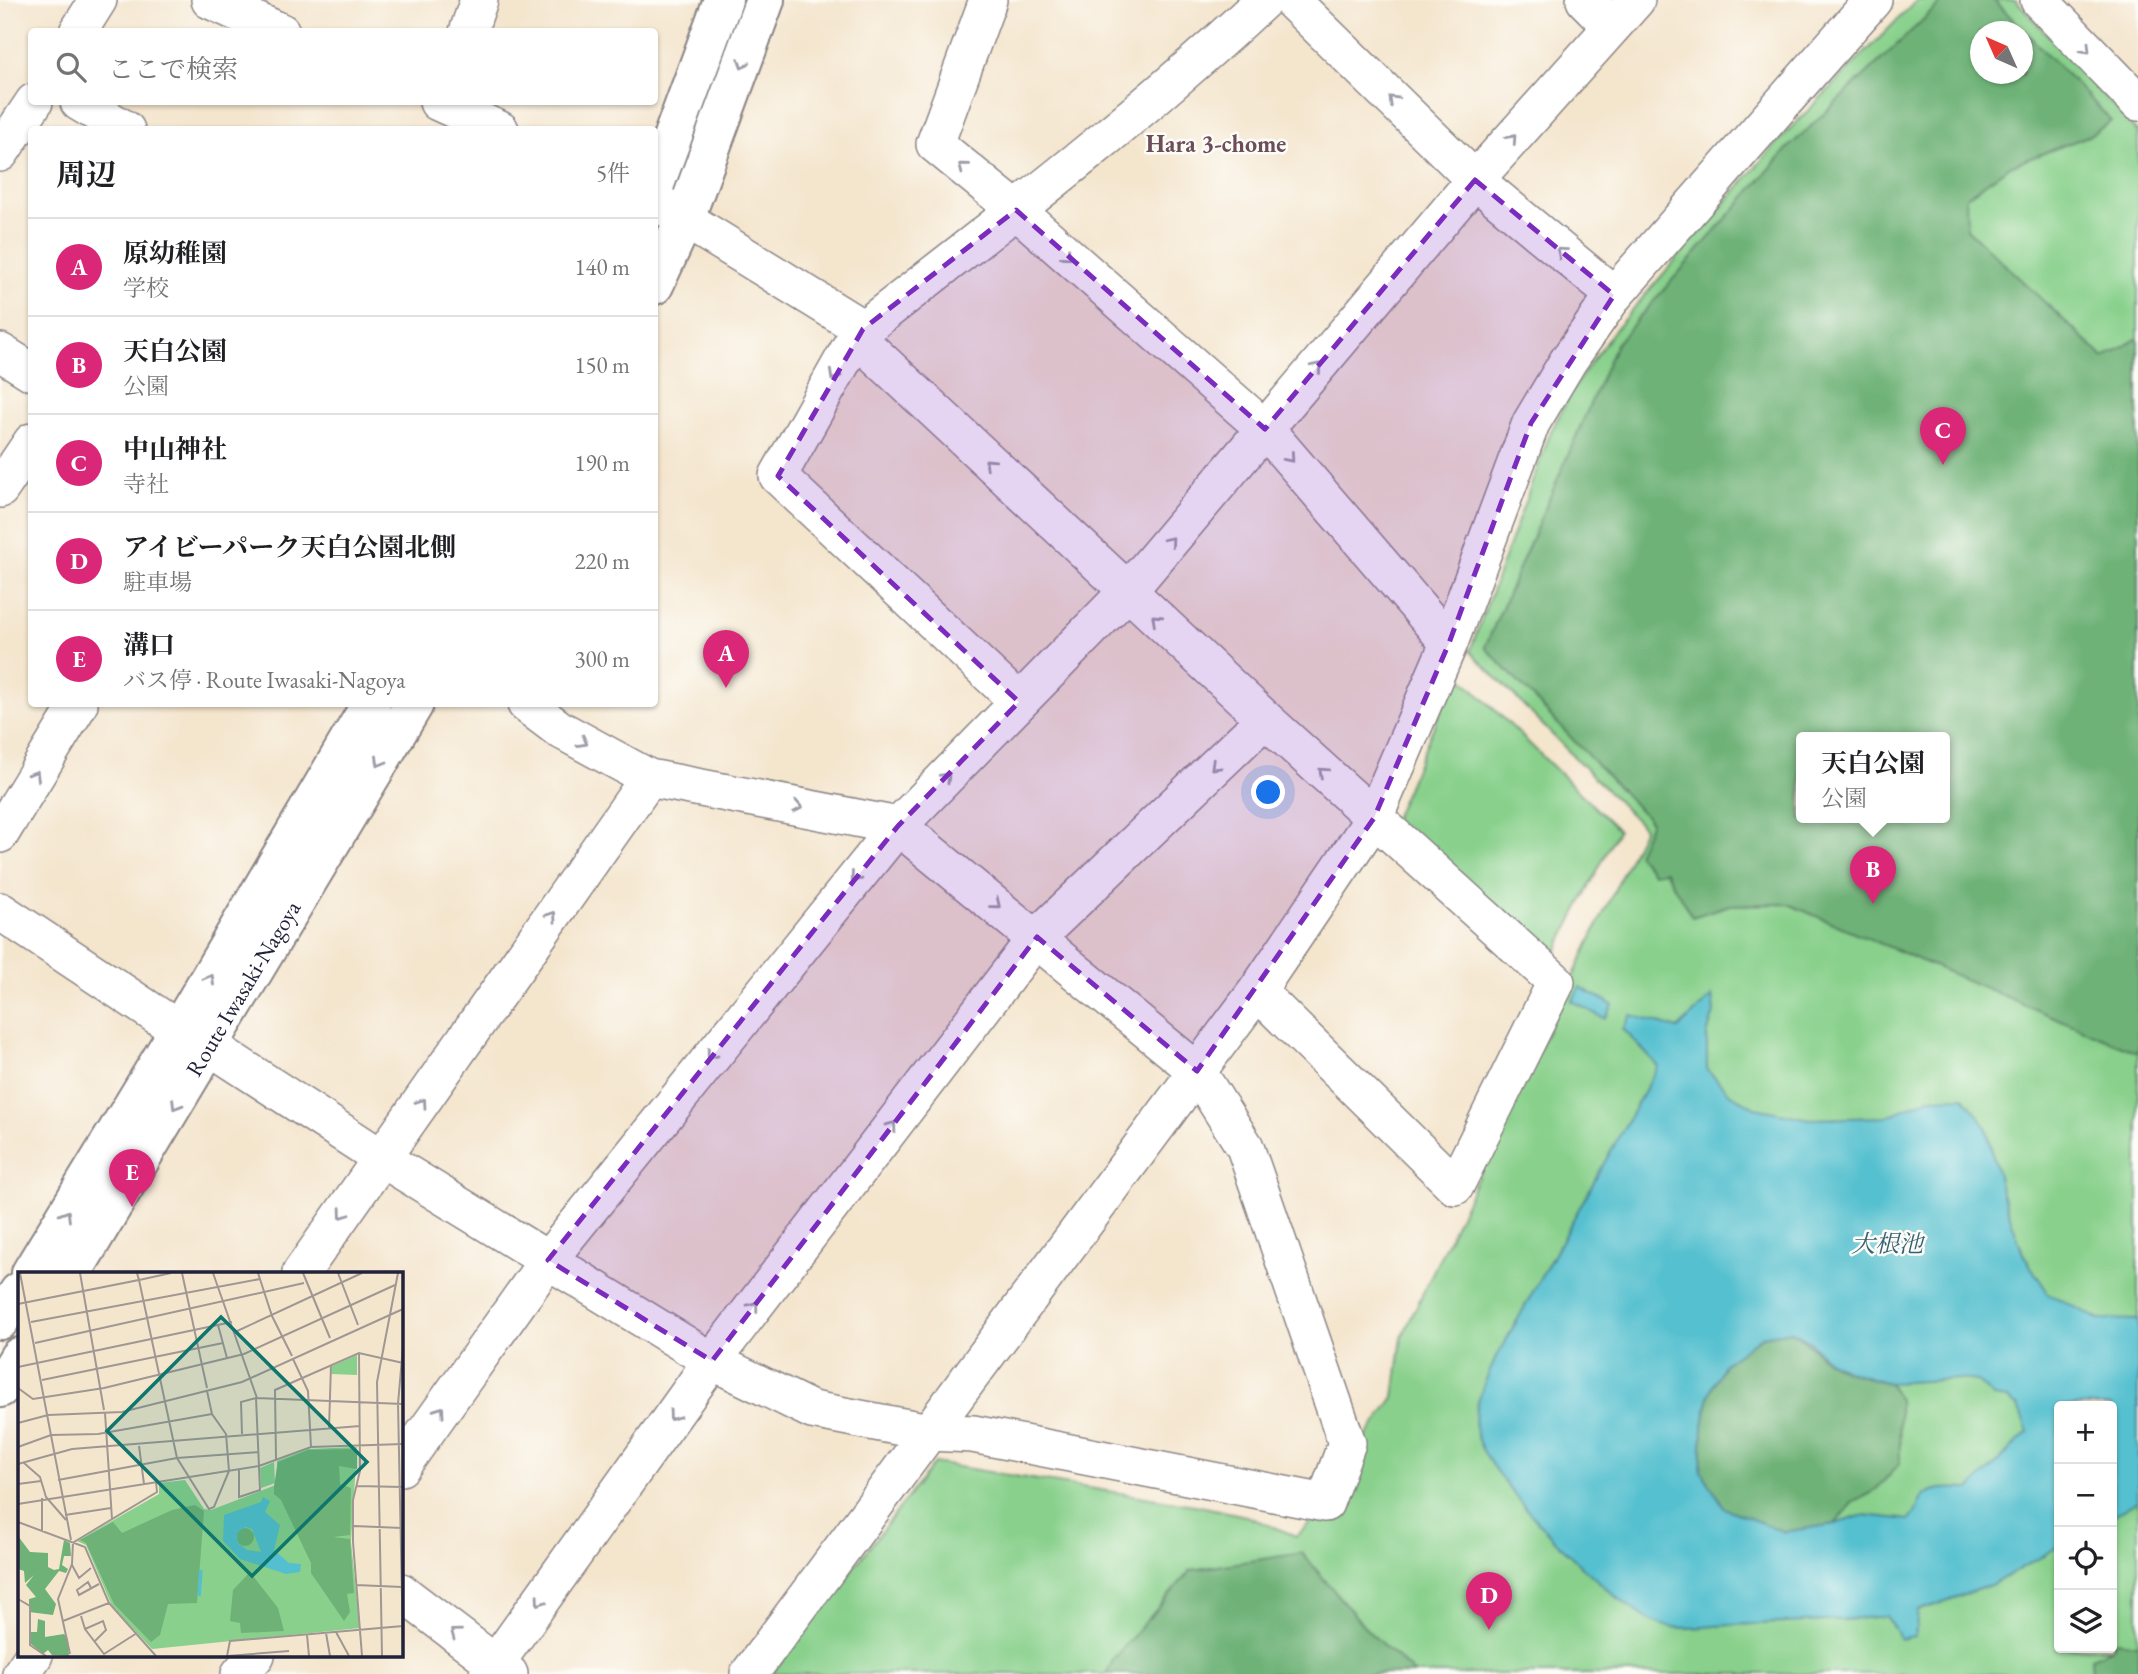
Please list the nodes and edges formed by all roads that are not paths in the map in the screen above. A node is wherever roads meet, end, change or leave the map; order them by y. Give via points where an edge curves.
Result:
1 (98, 0) edge
2 (479, 0) edge
3 (723, 0) edge
4 (765, 0) edge
5 (988, 0) edge
6 (1264, 0) edge
7 (1290, 0) edge
8 (1585, 0) edge
9 (1636, 0) edge
10 (1873, 0) edge
11 (2039, 0) edge
12 (214, 1) edge
13 (1612, 27) junction
14 (80, 28) edge
15 (272, 28) edge
16 (469, 28) edge
17 (2138, 102) edge
18 (32, 105) edge
19 (84, 105) edge
20 (437, 109) edge
21 (119, 126) edge
22 (488, 126) edge
23 (0, 153) edge
24 (658, 176) edge
25 (1475, 180) junction
26 (670, 209) edge
27 (1016, 210) junction
28 (658, 266) edge
29 (1614, 295) junction
30 (859, 333) junction
31 (0, 352) edge
32 (28, 370) edge
33 (1265, 429) junction
34 (28, 448) edge
35 (0, 489) edge
36 (1127, 592) junction
37 (1449, 643) junction
38 (1019, 702) junction
39 (77, 707) edge
40 (368, 707) edge
41 (412, 707) edge
42 (530, 707) edge
43 (1265, 719) junction
44 (649, 778) junction
45 (1374, 818) junction
46 (898, 826) junction
47 (0, 834) edge
48 (0, 911) edge
49 (1037, 937) junction
50 (1257, 991) junction
51 (195, 1039) junction
52 (1196, 1071) junction
53 (383, 1159) junction
54 (548, 1260) junction
55 (32, 1272) edge
56 (73, 1272) edge
57 (302, 1272) edge
58 (18, 1293) edge
59 (0, 1320) edge
60 (18, 1359) edge
61 (712, 1361) junction
62 (0, 1388) edge
63 (929, 1432) junction
64 (402, 1466) edge
65 (402, 1593) edge
66 (33, 1656) edge
67 (255, 1656) edge
68 (498, 1671) edge
69 (21, 1674) edge
70 (240, 1674) edge
71 (749, 1674) edge

1 - 14 street
2 - 16 street
3 - 24 main road
4 -> 26 main road
27 -> 5 street via 935,144
6 - 27 street via 1196,63
25 -> 7 street
8 - 13 street
9 - 13 street
10 - 29 street
11 -> 17 street
12 - 15 street
25 -> 13 street
18 - 23 street
19 - 21 street
20 - 22 street
29 -> 25 street
33 -> 25 street
26 - 28 main road
26 - 30 street
27 - 30 street
27 -> 33 street
29 - 37 street via 1567,361 1531,423
36 -> 30 street
30 -> 38 street via 778,476
31 - 32 street
36 -> 33 street
33 -> 37 street
34 - 35 street
36 - 38 street
43 -> 36 street
37 - 45 street
46 -> 38 street
47 -> 39 street
51 -> 40 main road, Route Iwasaki-Nagoya
41 -> 51 main road, Route Iwasaki-Nagoya
42 -> 44 street via 559,729
45 -> 43 street
43 -> 49 street
44 -> 46 street
53 -> 44 street
45 - 50 street
45 - 50 street via 1556,982 1455,1186
46 -> 49 street
46 -> 54 street
48 - 51 street
49 - 52 street
61 -> 49 street
50 - 52 street
51 - 53 street
55 -> 51 main road, Route Iwasaki-Nagoya
51 -> 56 main road, Route Iwasaki-Nagoya
52 - 63 street
52 - 63 street via 1245,1147 1347,1443 1325,1503 973,1434
53 - 54 street
53 -> 57 street
54 - 61 street
64 -> 54 street
58 - 59 main road
60 - 62 main road
61 - 63 street via 812,1410
61 -> 68 street
63 - 71 street
68 -> 65 street
66 - 69 street
67 - 70 street

